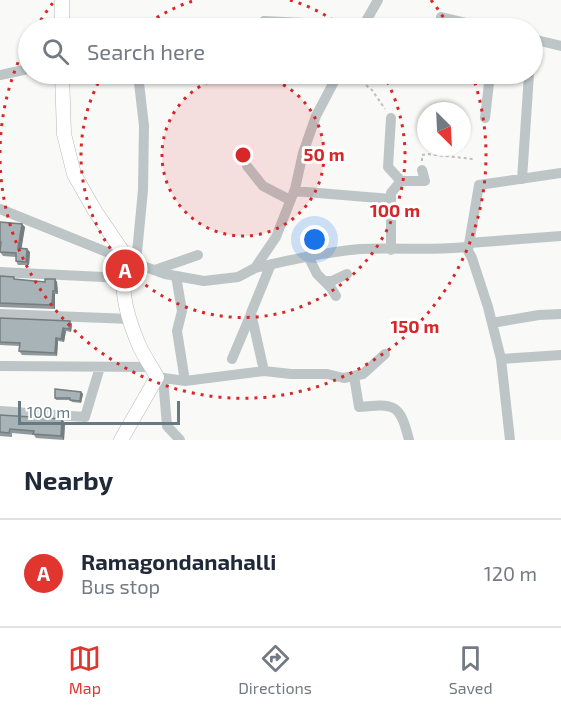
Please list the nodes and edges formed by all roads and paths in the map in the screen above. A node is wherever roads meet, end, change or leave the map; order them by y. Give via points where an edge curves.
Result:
1 (62, 0) edge
2 (378, 0) edge
3 (372, 5) edge
4 (62, 18) edge
5 (543, 42) edge
6 (561, 46) edge
7 (18, 71) edge
8 (0, 75) edge
9 (62, 84) edge
10 (139, 84) edge
11 (334, 84) edge
12 (364, 84) edge
13 (489, 84) edge
14 (529, 84) edge
15 (391, 118) joint
16 (485, 118) dead end
17 (472, 159) dead end
18 (246, 166) dead end
19 (422, 170) joint
20 (561, 173) edge
21 (522, 179) junction
22 (401, 181) junction
23 (292, 196) junction
24 (391, 199) junction
25 (0, 208) edge
26 (561, 236) edge
27 (469, 246) junction
28 (391, 250) junction
29 (198, 255) dead end
30 (308, 256) junction
31 (132, 262) junction
32 (271, 264) junction
33 (255, 268) junction
34 (155, 270) junction
35 (0, 272) edge
36 (347, 274) dead end
37 (176, 276) junction
38 (124, 278) junction
39 (325, 281) junction
40 (336, 296) dead end
41 (251, 313) junction
42 (0, 314) edge
43 (561, 314) edge
44 (131, 319) junction
45 (492, 323) junction
46 (385, 354) dead end
47 (561, 355) edge
48 (232, 359) dead end
49 (501, 359) junction
50 (0, 366) edge
51 (100, 367) junction
52 (264, 371) junction
53 (157, 374) junction
54 (354, 376) junction
55 (185, 381) junction
56 (0, 411) edge
57 (121, 440) edge
58 (180, 440) edge
59 (409, 440) edge
60 (510, 440) edge

1 - 4 main road
2 - 3 street
5 - 6 street
7 - 8 street
9 - 31 main road via 64,134 74,174
10 - 31 street via 144,126 143,190
11 - 23 street via 316,116
12 - 15 path
13 - 16 street
14 - 21 street
15 - 22 street via 388,166
17 - 19 path via 422,155
18 - 23 street via 263,186
19 - 22 street via 425,181
20 - 21 street
21 - 27 street via 479,184
22 - 24 street
23 - 24 street
23 - 33 street via 276,237
24 - 28 street
25 - 31 street
26 - 27 street
27 - 28 street
27 - 45 street
28 - 30 street via 362,249
29 - 34 street
30 - 32 street
30 - 39 street
31 - 34 street
31 - 38 main road via 124,269
32 - 33 street
32 - 41 street
33 - 37 street via 238,277 204,281
34 - 37 street
35 - 38 street
36 - 39 street
37 - 55 street via 182,311 177,331
38 - 44 main road via 123,297
39 - 40 street
41 - 48 street
41 - 52 street
42 - 44 street
43 - 45 street
44 - 53 main road via 138,344
45 - 49 street
46 - 54 street via 363,374
47 - 49 street
49 - 60 street
50 - 51 street
51 - 53 street
51 - 56 street via 85,417
52 - 54 street
52 - 55 street
53 - 55 street
53 - 57 main road
53 - 58 street via 167,426
54 - 59 street via 360,407 383,405 397,410

